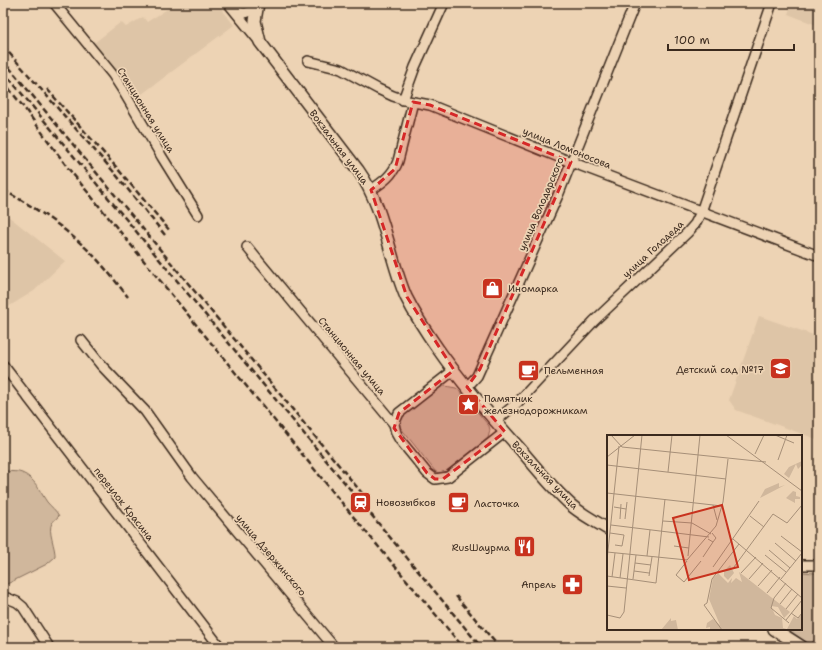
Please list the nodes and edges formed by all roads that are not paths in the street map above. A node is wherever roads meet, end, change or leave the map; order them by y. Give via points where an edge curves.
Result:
1 (54, 3) edge
2 (258, 3) edge
3 (444, 3) edge
4 (635, 3) edge
5 (772, 3) edge
6 (231, 6) edge
7 (260, 42) junction
8 (308, 61) dead end
9 (403, 100) junction
10 (413, 102) junction
11 (571, 162) junction
12 (371, 190) junction
13 (701, 212) junction
14 (198, 215) dead end
15 (247, 247) dead end
16 (819, 256) edge
17 (82, 340) dead end
18 (3, 365) edge
19 (454, 370) junction
20 (467, 387) junction
21 (496, 421) junction
22 (394, 424) junction
23 (505, 432) junction
24 (607, 528) edge
25 (802, 565) edge
26 (819, 565) edge
27 (7, 598) dead end
28 (776, 630) edge
29 (49, 647) edge
30 (220, 647) edge
31 (334, 647) edge
32 (802, 647) edge

1 - 14 street, Станционная улица via 116,80
2 - 6 street via 249,12 241,13
2 - 7 main road via 256,21
3 - 9 street
4 - 11 street, улица Володарского
5 - 13 street, улица Голодеда
6 - 7 street, Вокзальная улица
7 - 12 main road, Вокзальная улица
8 - 9 street, улица Ломоносова via 341,68
9 - 10 street, улица Ломоносова
10 - 11 street, улица Ломоносова via 430,105
10 - 12 street via 395,169
11 - 13 street, улица Ломоносова
11 - 20 street, улица Володарского via 477,376
12 - 19 main road, Вокзальная улица via 407,297 429,336
13 - 16 street, улица Ломоносова
13 - 21 street, улица Голодеда via 691,229 594,321
15 - 22 street, Станционная улица
17 - 31 street, улица Дзержинского via 101,365 145,411 192,477
18 - 30 street, переулок Красина
19 - 20 main road, Вокзальная улица
19 - 22 street via 399,413
20 - 21 main road, Вокзальная улица
21 - 23 main road, Вокзальная улица
22 - 23 street, Вокзальная улица via 400,440 435,479 448,477
23 - 24 main road, Вокзальная улица via 568,502
25 - 26 street
27 - 29 street via 23,607
28 - 32 main road

